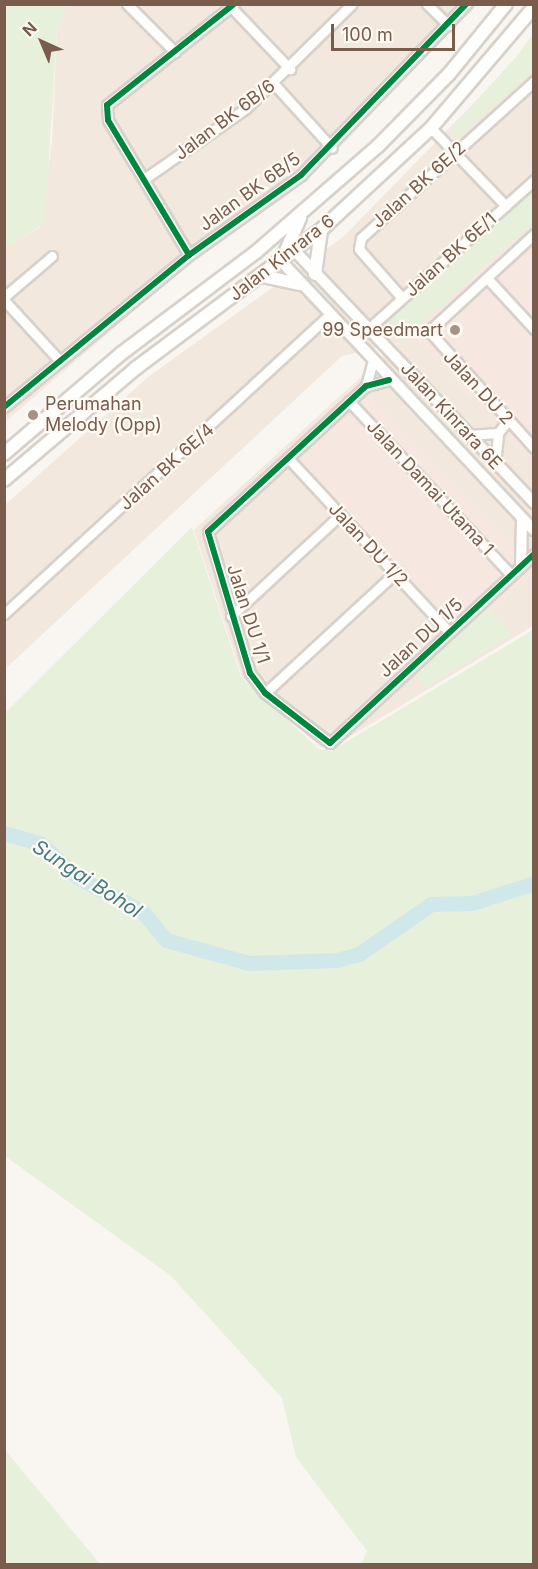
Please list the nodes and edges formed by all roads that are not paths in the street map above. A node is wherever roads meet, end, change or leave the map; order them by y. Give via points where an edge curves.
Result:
1 (127, 4) edge
2 (352, 4) edge
3 (427, 4) edge
4 (466, 4) edge
5 (506, 4) edge
6 (233, 6) edge
7 (532, 8) edge
8 (448, 25) junction
9 (175, 52) junction
10 (290, 69) junction
11 (534, 81) edge
12 (274, 84) junction
13 (432, 128) junction
14 (332, 148) junction
15 (455, 153) junction
16 (144, 179) junction
17 (534, 180) edge
18 (506, 206) junction
19 (304, 210) junction
20 (323, 228) junction
21 (534, 234) edge
22 (256, 252) junction
23 (287, 254) junction
24 (189, 255) junction
25 (52, 256) dead end
26 (315, 274) junction
27 (262, 276) junction
28 (486, 278) junction
29 (300, 284) junction
30 (4, 298) edge
31 (402, 298) junction
32 (328, 316) junction
33 (368, 329) junction
34 (534, 329) edge
35 (59, 360) junction
36 (372, 363) junction
37 (389, 380) junction
38 (366, 386) junction
39 (349, 401) junction
40 (4, 407) edge
41 (508, 420) junction
42 (498, 433) junction
43 (468, 435) junction
44 (534, 448) edge
45 (4, 454) edge
46 (288, 458) junction
47 (495, 464) junction
48 (4, 480) edge
49 (534, 503) edge
50 (340, 515) junction
51 (522, 518) junction
52 (534, 530) edge
53 (534, 554) edge
54 (521, 566) junction
55 (394, 574) junction
56 (511, 575) junction
57 (4, 615) edge
58 (231, 616) junction
59 (449, 632) junction
60 (266, 693) junction
61 (330, 743) joint

1 - 9 street
2 - 10 street, Jalan BK 6B/6
3 - 8 street
4 - 8 street, Jalan BK 6B/5
5 - 19 main road, Jalan Kinrara 6 via 449,74
6 - 9 street
6 - 10 street
7 - 13 main road, Jalan Kinrara 6
8 - 14 street, Jalan BK 6B/5
9 - 16 street via 108,105 108,120
10 - 12 street, Jalan BK 6B/6
11 - 15 street, Jalan BK 6E/2
12 - 14 street
12 - 16 street, Jalan BK 6B/6
13 - 15 street
13 - 20 main road, Jalan Kinrara 6
14 - 24 street, Jalan BK 6B/5
15 - 18 street
15 - 31 street, Jalan BK 6E/2 via 359,244
16 - 24 street
17 - 18 street, Jalan BK 6E/1
18 - 31 street, Jalan BK 6E/1
19 - 22 main road, Jalan Kinrara 6
19 - 23 main road
20 - 23 main road, Jalan Kinrara 6
20 - 26 main road via 316,238
21 - 28 street
22 - 23 main road
22 - 45 main road, Jalan Kinrara 6 via 122,353
23 - 26 street, Jalan Kinrara 6E
23 - 27 main road, Jalan Kinrara 6
23 - 29 street, Jalan Kinrara 6E
24 - 35 street, Jalan BK 6B/5
25 - 30 street
26 - 33 street, Jalan Kinrara 6E
27 - 29 main road
27 - 48 main road, Jalan Kinrara 6 via 136,368
28 - 34 street
28 - 41 street, Jalan DU 2 via 429,331
29 - 32 street, Jalan Kinrara 6E
30 - 35 street
31 - 33 street, Jalan BK 6E/1
32 - 36 street, Jalan Kinrara 6E
32 - 57 street, Jalan BK 6E/4
33 - 43 street, Jalan Kinrara 6E
35 - 40 street, Jalan BK 6B/5
36 - 37 street, Jalan Kinrara 6E
36 - 38 street, Jalan Kinrara 6E
37 - 38 street
37 - 51 street, Jalan Kinrara 6E
38 - 39 street
39 - 46 street
39 - 56 street, Jalan Damai Utama 1
41 - 42 street
41 - 44 street, Jalan DU 2
42 - 43 street
42 - 47 street
43 - 47 street, Jalan Kinrara 6E
46 - 50 street, Jalan DU 1/2
46 - 58 street, Jalan DU 1/1 via 208,532
47 - 49 street, Jalan Kinrara 6E
50 - 55 street, Jalan DU 1/2
50 - 58 street
51 - 52 street, Jalan Kinrara 6E
51 - 54 street
53 - 54 street, Jalan DU 1/5
54 - 56 street, Jalan DU 1/5
55 - 59 street, Jalan DU 1/2
55 - 60 street
56 - 59 street, Jalan DU 1/5
58 - 60 street, Jalan DU 1/1 via 250,673
59 - 61 street, Jalan DU 1/5
60 - 61 street, Jalan DU 1/1

